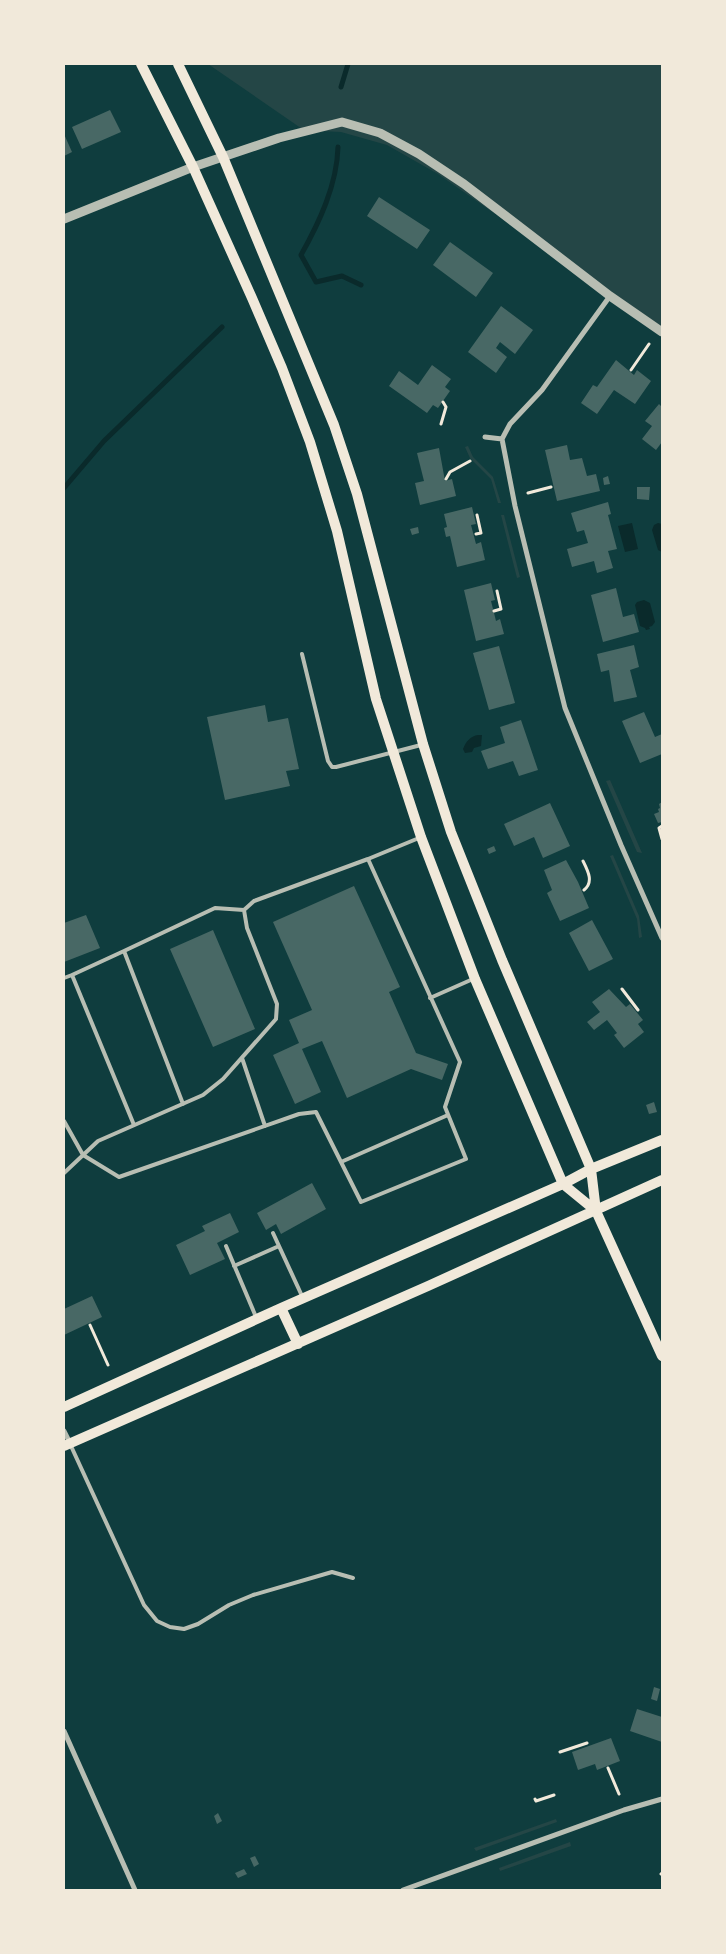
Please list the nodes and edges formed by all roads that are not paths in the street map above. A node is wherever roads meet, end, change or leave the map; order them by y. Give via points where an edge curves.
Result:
1 (141, 64) edge
2 (178, 64) edge
3 (223, 157) junction
4 (193, 167) junction
5 (64, 219) edge
6 (610, 296) junction
7 (662, 332) edge
8 (485, 436) dead end
9 (502, 439) junction
10 (302, 654) dead end
11 (423, 744) junction
12 (393, 752) junction
13 (422, 837) junction
14 (368, 859) junction
15 (244, 910) junction
16 (662, 938) edge
17 (124, 951) junction
18 (72, 975) junction
19 (64, 978) edge
20 (475, 978) junction
21 (430, 998) junction
22 (242, 1058) junction
23 (184, 1104) junction
24 (448, 1115) junction
25 (64, 1121) edge
26 (134, 1125) junction
27 (264, 1126) junction
28 (662, 1140) edge
29 (83, 1155) junction
30 (341, 1162) junction
31 (591, 1169) junction
32 (64, 1173) edge
33 (662, 1180) edge
34 (564, 1184) junction
35 (596, 1211) junction
36 (273, 1233) dead end
37 (226, 1246) dead end
38 (279, 1246) junction
39 (234, 1266) junction
40 (303, 1298) junction
41 (281, 1308) junction
42 (257, 1319) junction
43 (298, 1344) junction
44 (662, 1356) edge
45 (64, 1407) edge
46 (64, 1431) edge
47 (67, 1445) edge
48 (353, 1578) dead end
49 (64, 1731) edge
50 (662, 1799) edge
51 (135, 1890) edge
52 (403, 1890) edge

1 - 4 main road
2 - 3 main road
3 - 4 street
3 - 6 street via 278,138 342,122 380,133 464,184
3 - 11 main road via 334,425 357,494
4 - 5 street
4 - 12 main road via 256,307 310,442 337,531 376,699
6 - 7 street
6 - 9 street via 542,390 510,424
8 - 9 street
9 - 16 street via 515,506 565,708
10 - 12 lane via 332,767
11 - 12 lane
11 - 31 main road via 451,832
12 - 13 main road
13 - 14 lane
13 - 20 main road
14 - 15 lane via 254,901
14 - 21 lane
15 - 17 lane via 215,908
15 - 22 lane via 246,928 277,1004 276,1020
17 - 18 lane
17 - 23 lane
18 - 19 lane
18 - 26 lane
20 - 21 lane
20 - 34 main road
21 - 24 lane via 460,1062 445,1107
22 - 23 lane via 203,1095
22 - 27 lane
23 - 26 lane
24 - 30 lane
24 - 30 lane via 466,1159 361,1202
25 - 29 lane
26 - 29 lane via 98,1141
27 - 29 lane via 119,1177
27 - 30 lane via 316,1112
28 - 31 main road
29 - 32 lane
31 - 34 main road
31 - 35 main road
33 - 35 main road
34 - 35 main road
34 - 40 main road
35 - 43 main road
35 - 44 main road
36 - 38 lane
37 - 39 lane
38 - 39 lane
38 - 40 lane
39 - 42 lane
40 - 41 main road
41 - 42 main road
41 - 43 main road
42 - 45 main road
43 - 47 main road
46 - 47 street
47 - 48 lane via 144,1605 158,1621 170,1627 198,1624 253,1594 332,1572
49 - 51 street
50 - 52 street

